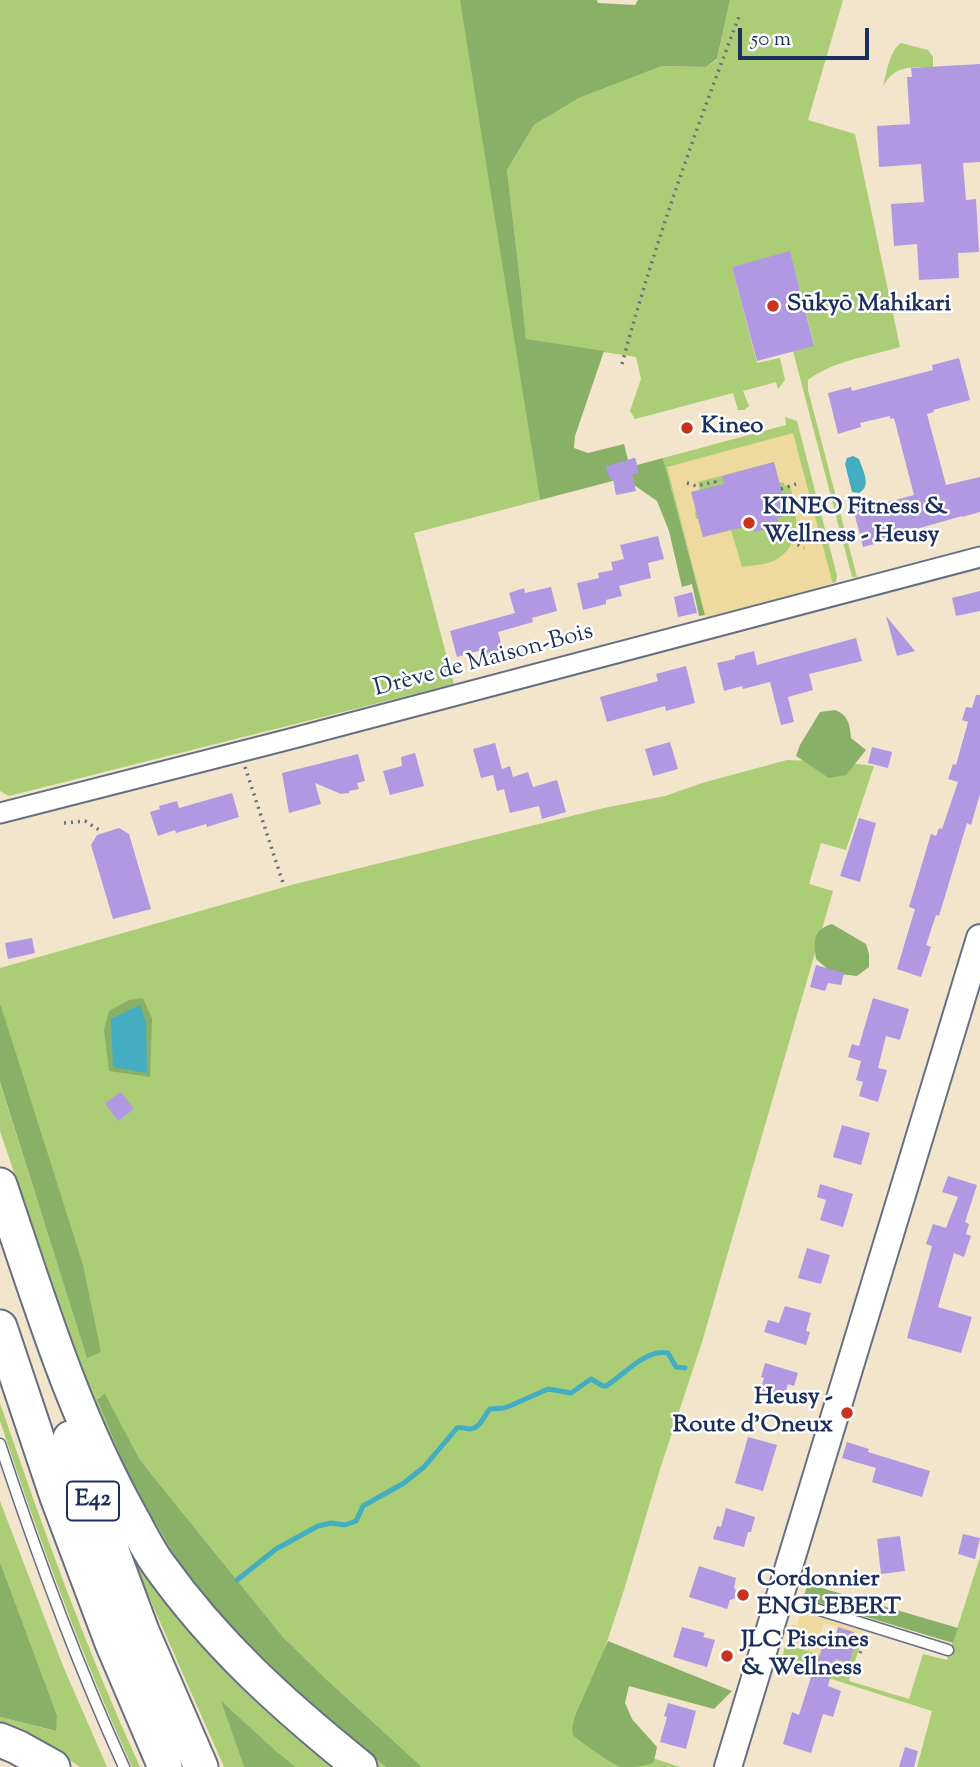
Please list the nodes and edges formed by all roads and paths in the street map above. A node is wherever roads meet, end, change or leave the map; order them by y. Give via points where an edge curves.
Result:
1 (740, 14) dead end
2 (622, 364) dead end
3 (687, 483) dead end
4 (796, 484) dead end
5 (716, 486) dead end
6 (781, 489) dead end
7 (777, 527) dead end
8 (804, 548) dead end
9 (980, 558) edge
10 (240, 751) junction
11 (0, 813) edge
12 (64, 823) dead end
13 (101, 831) dead end
14 (284, 886) dead end
15 (980, 938) edge
16 (0, 1185) edge
17 (0, 1229) edge
18 (0, 1328) edge
19 (0, 1444) edge
20 (780, 1598) junction
21 (854, 1637) dead end
22 (864, 1640) dead end
23 (948, 1650) dead end
24 (0, 1740) edge
25 (53, 1767) edge
26 (124, 1767) edge
27 (166, 1767) edge
28 (201, 1767) edge
29 (360, 1767) edge
30 (728, 1767) edge

1 - 2 path via 645,282
3 - 5 path via 715,482
4 - 6 path
7 - 8 path via 782,536
9 - 10 street, Drève de Maison-Bois
10 - 11 street, Drève de Maison-Bois
10 - 14 path
12 - 13 path via 85,821
15 - 20 main road
16 - 29 highway via 90,1438 157,1563 243,1665
17 - 28 highway, E42 via 86,1483 142,1631
18 - 27 highway, E42 via 112,1643
19 - 26 lane via 50,1588
20 - 23 lane
20 - 30 main road
21 - 22 path
24 - 25 highway

